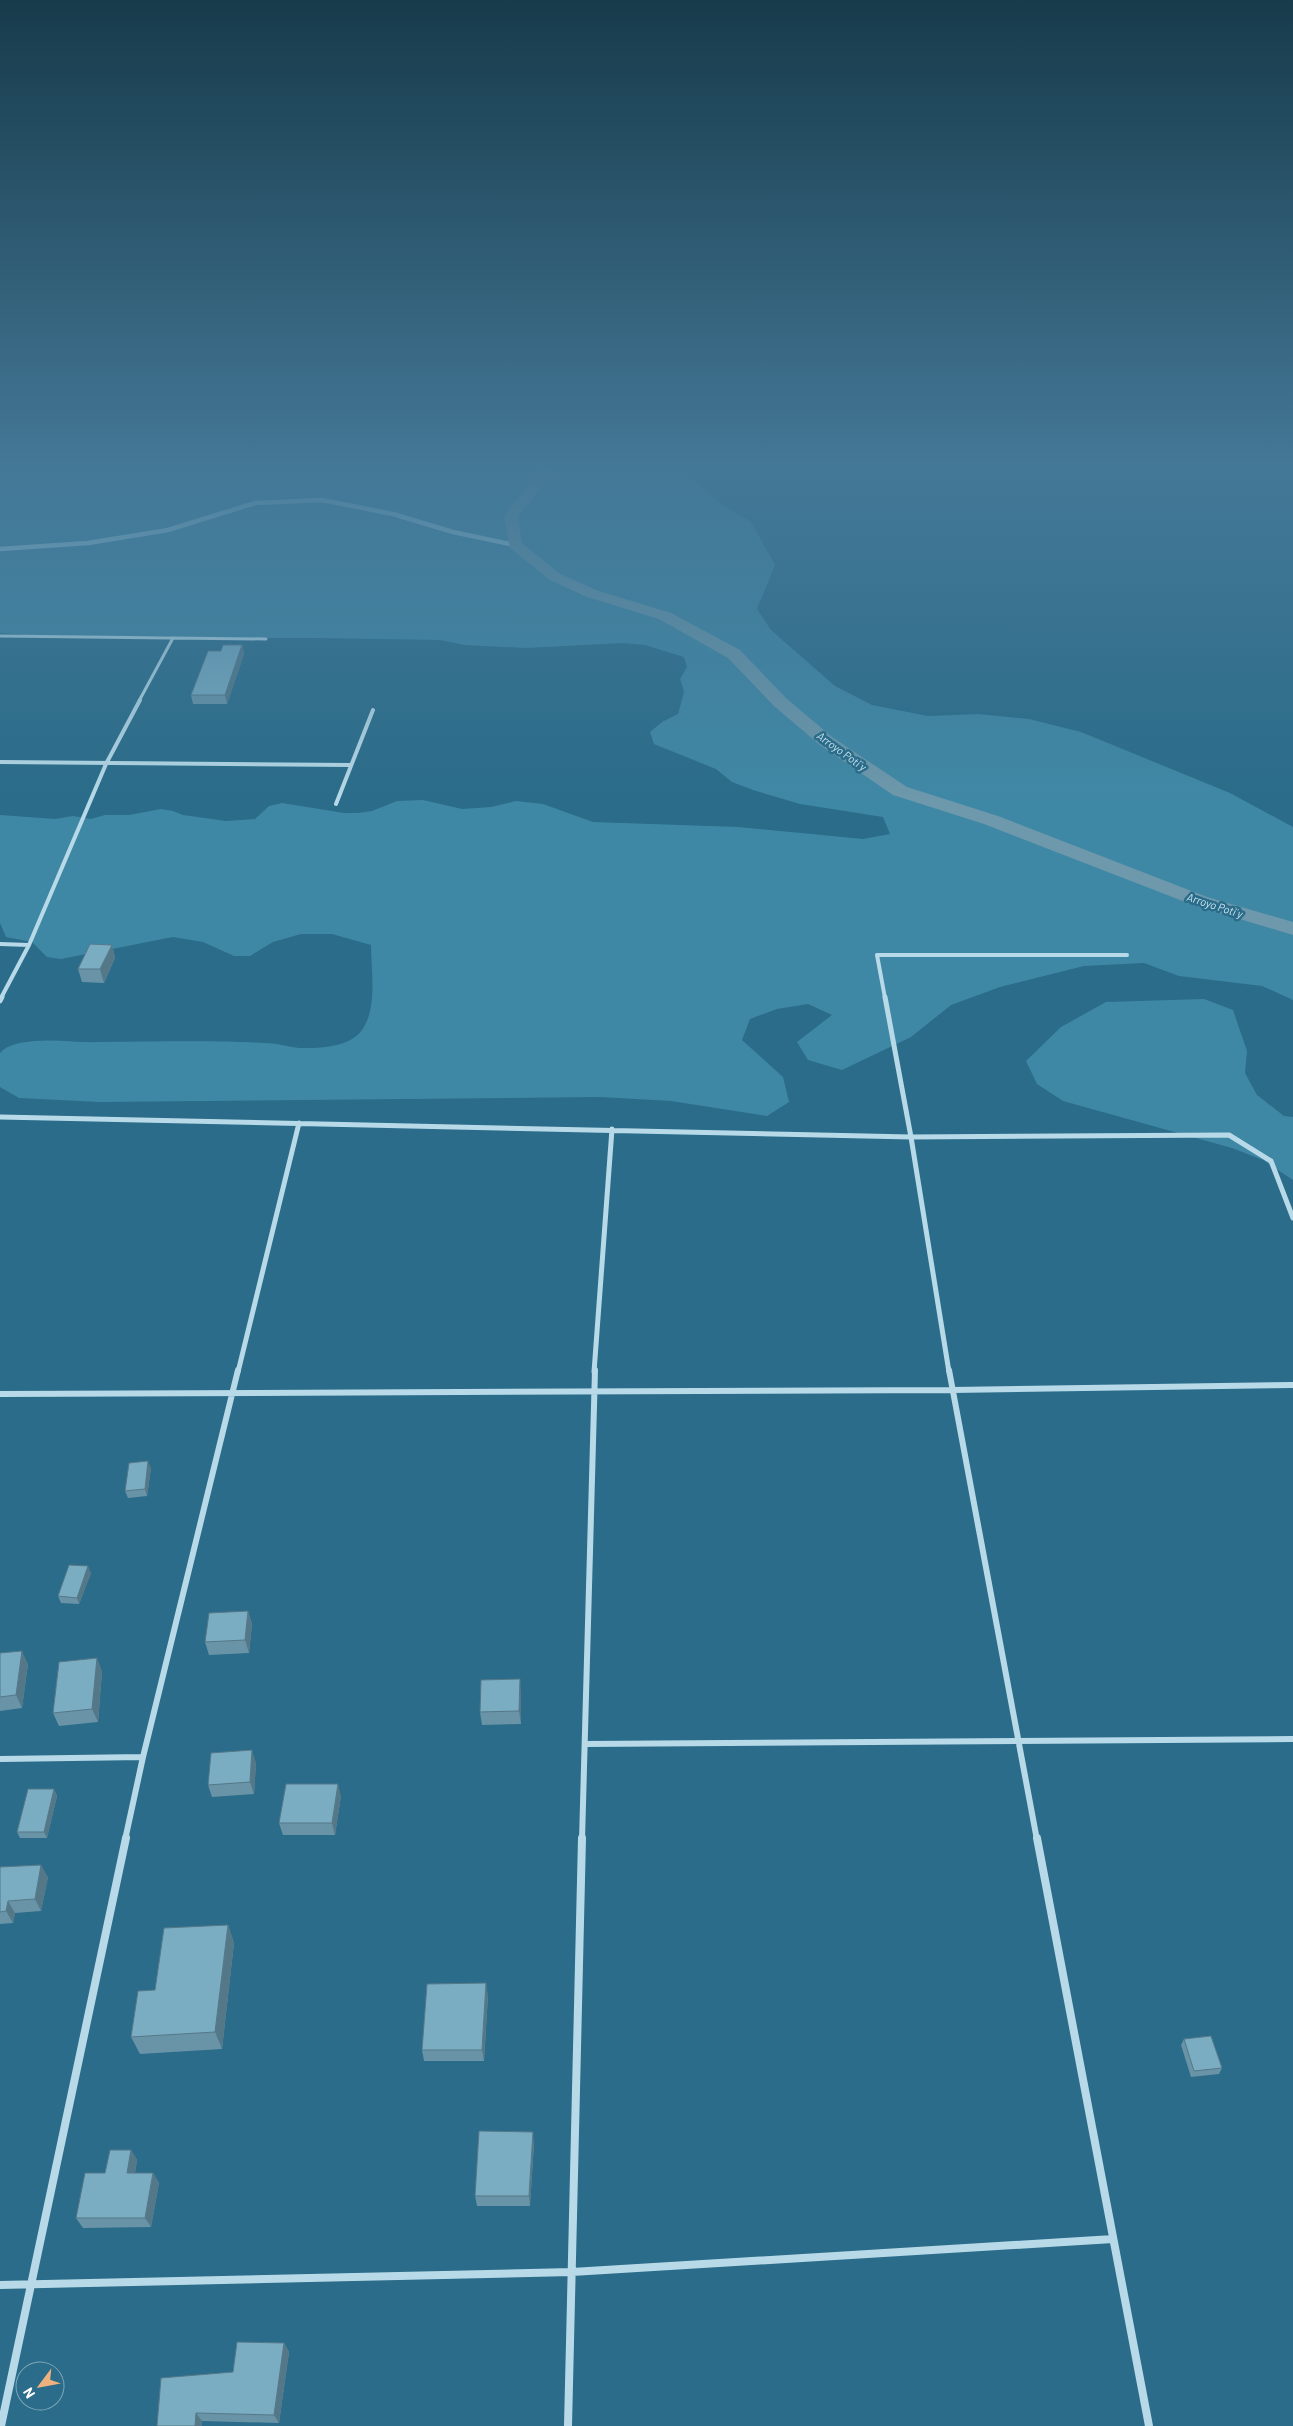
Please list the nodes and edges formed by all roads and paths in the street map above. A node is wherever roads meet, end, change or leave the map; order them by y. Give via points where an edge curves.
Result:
1 (0, 636) edge
2 (173, 638) junction
3 (266, 639) dead end
4 (373, 710) dead end
5 (0, 762) edge
6 (106, 764) junction
7 (351, 765) junction
8 (336, 804) dead end
9 (0, 944) edge
10 (29, 945) junction
11 (1127, 955) dead end
12 (0, 1001) edge
13 (0, 1118) edge
14 (299, 1123) junction
15 (612, 1129) junction
16 (911, 1137) junction
17 (1293, 1218) edge
18 (1293, 1385) edge
19 (952, 1390) junction
20 (592, 1392) junction
21 (233, 1393) junction
22 (0, 1394) edge
23 (1293, 1739) edge
24 (1019, 1742) junction
25 (585, 1744) junction
26 (143, 1757) junction
27 (0, 1759) edge
28 (1113, 2239) junction
29 (572, 2272) junction
30 (32, 2284) junction
31 (0, 2285) edge
32 (1, 2426) edge
33 (568, 2426) edge
34 (1149, 2426) edge

1 - 2 street
2 - 3 street
2 - 6 street
4 - 7 street
5 - 6 street
6 - 7 street
6 - 10 street
7 - 8 street
9 - 10 street
10 - 12 street
11 - 16 street via 877,955
13 - 14 street
14 - 15 street
14 - 21 street
15 - 16 street
15 - 20 street
16 - 17 street via 1229,1135 1271,1161
16 - 19 street
18 - 19 street
19 - 20 street
19 - 24 street
20 - 21 street
20 - 25 street
21 - 22 street
21 - 26 street
23 - 24 street
24 - 25 street
24 - 28 street
25 - 29 street
26 - 27 street
26 - 30 street
28 - 29 street
28 - 34 street
29 - 30 street
29 - 33 street
30 - 31 street
30 - 32 street

